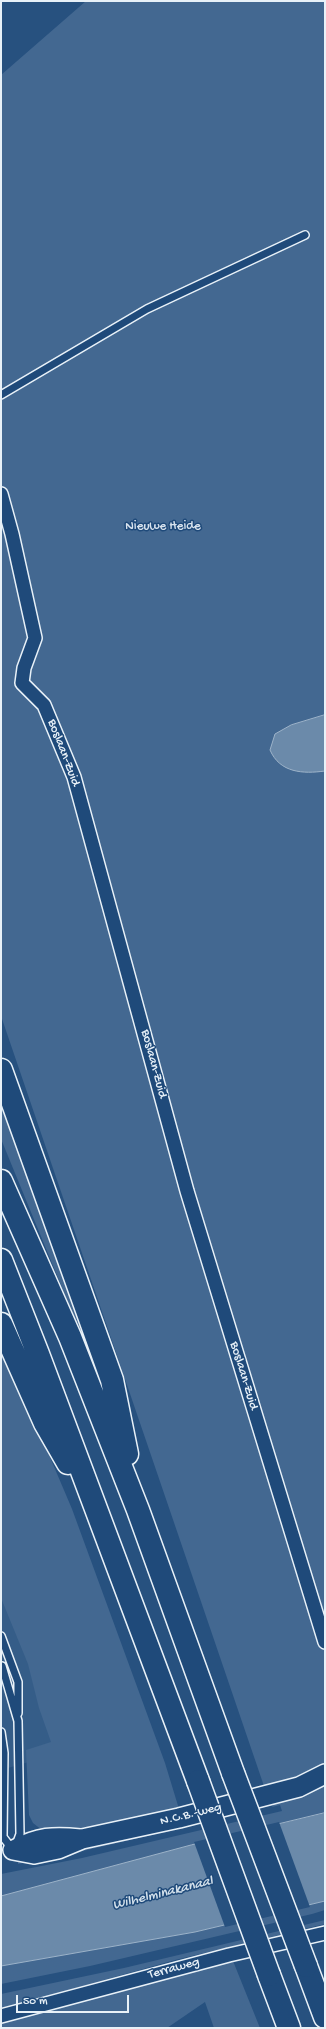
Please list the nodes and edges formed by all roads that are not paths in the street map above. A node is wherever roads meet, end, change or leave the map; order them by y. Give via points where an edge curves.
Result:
1 (305, 235) dead end
2 (1, 395) edge
3 (1, 494) edge
4 (1, 1070) edge
5 (1, 1181) edge
6 (1, 1260) edge
7 (1, 1324) edge
8 (138, 1510) junction
9 (103, 1525) junction
10 (1, 1636) edge
11 (325, 1642) edge
12 (2, 1666) dead end
13 (18, 1721) junction
14 (1, 1732) edge
15 (2, 1754) edge
16 (325, 1774) edge
17 (299, 1787) junction
18 (325, 1787) edge
19 (7, 1851) edge
20 (325, 1933) edge
21 (1, 2016) edge
22 (325, 2017) edge
23 (289, 2028) edge

1 - 2 lane via 147,309
3 - 11 street, Boslaan-Zuid via 35,638 22,683 44,705 74,777 187,1191
4 - 8 highway via 112,1380
5 - 8 highway via 70,1337
6 - 9 highway
7 - 9 highway via 45,1423
8 - 22 highway, bridge
9 - 23 highway, bridge
10 - 13 lane via 18,1682
12 - 13 lane
13 - 19 lane via 20,1834
14 - 15 lane
15 - 19 lane via 3,1837
16 - 17 street, N.C.B.-weg
17 - 18 street, N.C.B.-weg
17 - 19 street, N.C.B.-weg via 179,1818 82,1839 56,1836 31,1841
20 - 21 street, Terraweg via 221,1957

